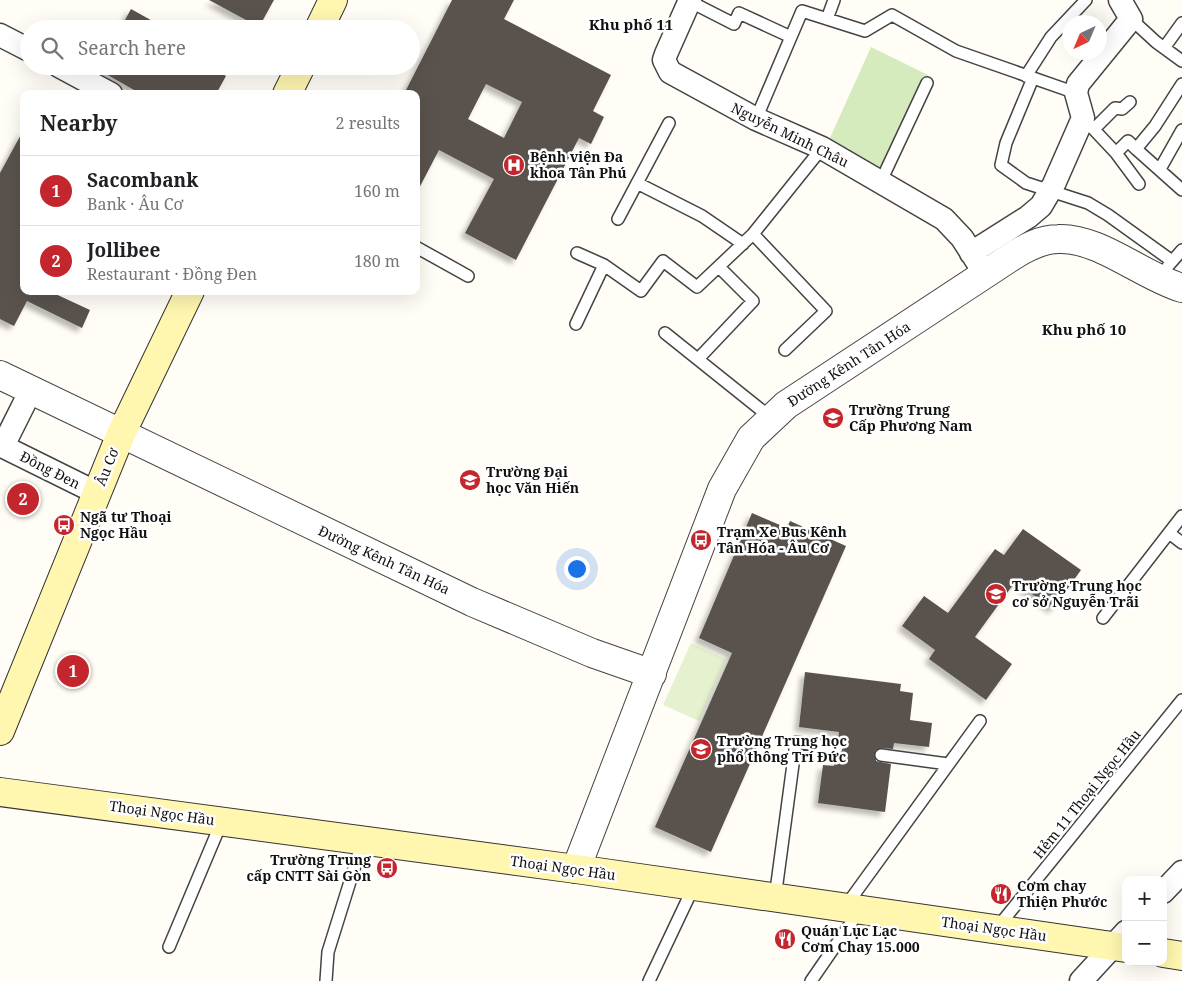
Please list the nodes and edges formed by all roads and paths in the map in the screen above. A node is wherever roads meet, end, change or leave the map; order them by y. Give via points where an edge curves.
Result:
1 (834, 0) edge
2 (1086, 0) edge
3 (690, 1) edge
4 (1125, 9) edge
5 (827, 19) junction
6 (1182, 24) edge
7 (0, 35) edge
8 (791, 36) junction
9 (20, 45) edge
10 (1164, 48) junction
11 (1182, 61) edge
12 (76, 75) edge
13 (296, 75) edge
14 (1030, 77) junction
15 (926, 83) dead end
16 (1182, 84) edge
17 (104, 90) edge
18 (289, 90) edge
19 (1076, 93) junction
20 (1130, 102) dead end
21 (756, 120) junction
22 (669, 123) dead end
23 (1089, 123) junction
24 (1182, 130) edge
25 (822, 148) junction
26 (1136, 149) junction
27 (1116, 153) junction
28 (1160, 169) junction
29 (881, 181) junction
30 (637, 183) junction
31 (1139, 184) dead end
32 (1182, 190) edge
33 (1050, 192) junction
34 (618, 218) dead end
35 (752, 234) junction
36 (743, 244) junction
37 (420, 248) edge
38 (1182, 250) edge
39 (577, 252) dead end
40 (978, 263) junction
41 (604, 266) junction
42 (719, 267) junction
43 (1164, 270) junction
44 (468, 276) dead end
45 (1182, 288) edge
46 (188, 295) edge
47 (576, 324) dead end
48 (665, 333) dead end
49 (786, 350) dead end
50 (699, 358) junction
51 (0, 375) edge
52 (31, 390) junction
53 (770, 418) junction
54 (121, 434) junction
55 (1, 445) edge
56 (97, 493) junction
57 (1182, 516) edge
58 (1169, 533) junction
59 (1182, 543) edge
60 (1103, 618) dead end
61 (652, 674) junction
62 (1182, 700) edge
63 (980, 721) dead end
64 (0, 731) edge
65 (837, 748) dead end
66 (881, 755) dead end
67 (948, 764) junction
68 (0, 792) edge
69 (222, 822) junction
70 (363, 840) junction
71 (576, 870) junction
72 (1182, 872) edge
73 (694, 886) junction
74 (1167, 888) edge
75 (775, 898) junction
76 (852, 909) junction
77 (996, 930) junction
78 (1121, 942) edge
79 (169, 947) dead end
80 (1167, 954) edge
81 (1182, 956) edge
82 (326, 981) edge
83 (648, 981) edge
84 (811, 981) edge
85 (1081, 981) edge

1 - 5 lane
2 - 14 lane via 1051,37
3 - 8 lane via 734,24 739,13
3 - 21 street, Nguyễn Minh Châu via 666,54 666,66 675,76
4 - 10 lane
4 - 19 street via 1078,84
5 - 8 lane via 802,11
5 - 14 lane via 865,31 892,15 956,52
6 - 10 lane
7 - 9 street
8 - 21 lane
10 - 11 lane
12 - 17 street
13 - 18 main road
14 - 19 lane
14 - 33 lane via 1001,165 1026,183
15 - 29 lane
16 - 26 lane
19 - 23 street
20 - 23 lane via 1122,109 1115,108
21 - 25 street, Nguyễn Minh Châu
22 - 30 lane
23 - 27 lane
23 - 33 street
24 - 28 lane
25 - 29 street, Nguyễn Minh Châu
25 - 35 lane
26 - 27 lane via 1128,141
26 - 28 lane
27 - 31 lane
28 - 32 lane
29 - 40 street, Nguyễn Minh Châu via 951,225
30 - 34 lane
30 - 36 lane via 702,216
33 - 40 street via 1035,212
33 - 43 lane via 1088,204 1108,215
35 - 36 lane
35 - 49 lane via 826,311
36 - 42 lane
37 - 44 lane
38 - 43 lane
39 - 41 lane
40 - 43 street, Đường Kênh Tân Hóa via 1056,238 1085,242
40 - 53 street, Đường Kênh Tân Hóa
41 - 42 lane via 641,291 663,261 697,287
41 - 47 lane
42 - 50 lane via 753,301
43 - 45 street, Đường Kênh Tân Hóa
46 - 54 main road, Âu Cơ
48 - 50 lane
50 - 53 lane
51 - 52 street
52 - 54 street
52 - 55 street, Đồng Đen
53 - 61 street, Đường Kênh Tân Hóa via 742,451 722,489
54 - 56 main road, Âu Cơ
54 - 61 street, Đường Kênh Tân Hóa via 481,606 592,653
55 - 56 street, Đồng Đen
56 - 64 main road, Âu Cơ
57 - 58 lane
58 - 59 lane
58 - 60 lane
61 - 71 street, Đường Kênh Tân Hóa
62 - 77 lane, Hẻm 11 Thoại Ngọc Hầu
63 - 67 lane
65 - 75 lane via 796,742
66 - 67 lane
67 - 76 lane
68 - 69 main road, Thoại Ngọc Hầu
69 - 70 main road, Thoại Ngọc Hầu
69 - 79 lane
70 - 71 main road, Thoại Ngọc Hầu
70 - 82 lane via 328,952
71 - 73 main road, Thoại Ngọc Hầu
72 - 74 street
73 - 75 main road, Thoại Ngọc Hầu
73 - 83 lane
75 - 76 main road, Thoại Ngọc Hầu
76 - 77 main road, Thoại Ngọc Hầu
76 - 84 lane
77 - 78 main road, Thoại Ngọc Hầu
78 - 85 street
80 - 81 main road

